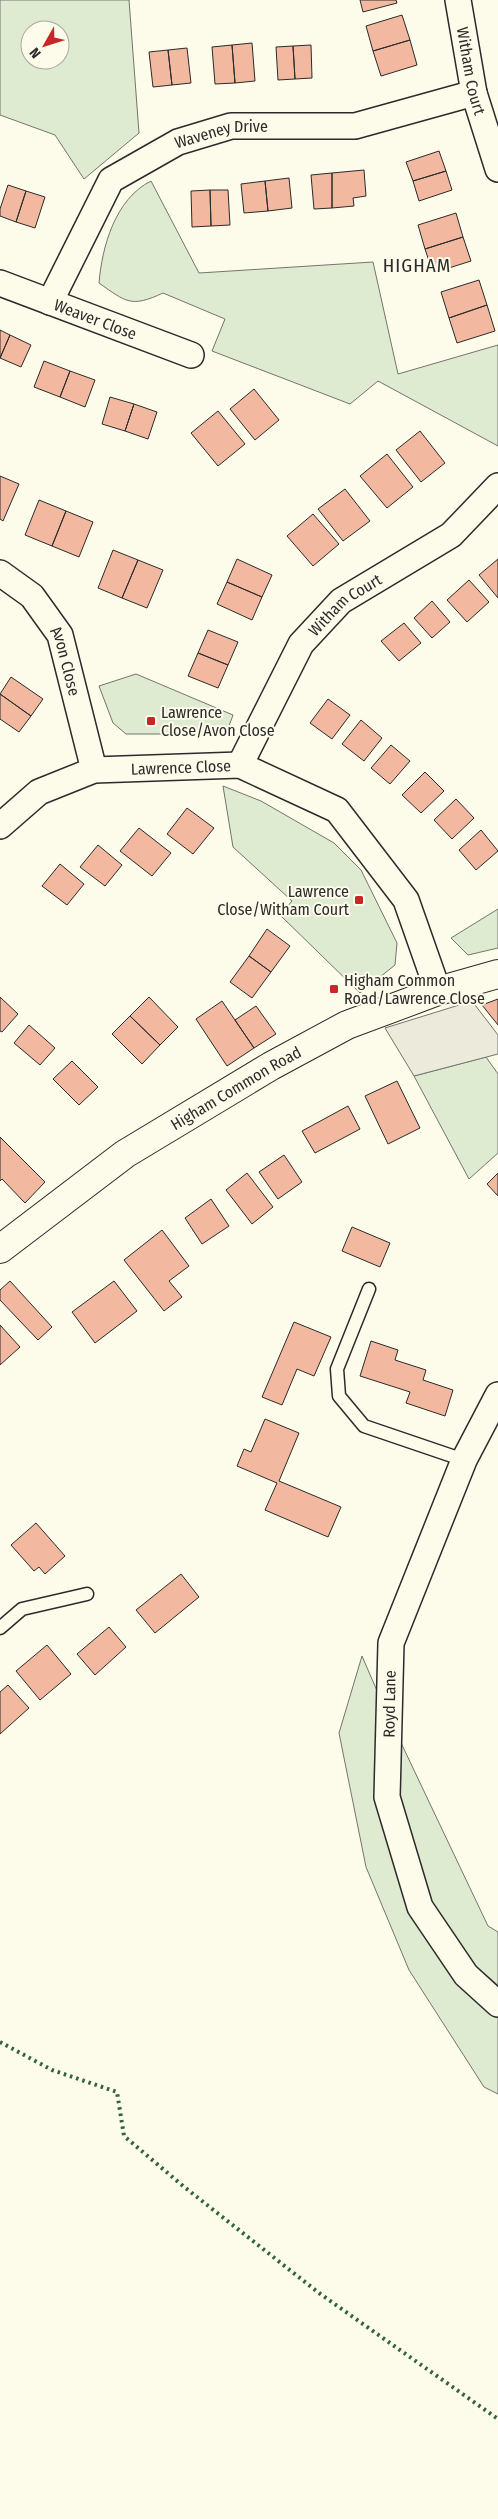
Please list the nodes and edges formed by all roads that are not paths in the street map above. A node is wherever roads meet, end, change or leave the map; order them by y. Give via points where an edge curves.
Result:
1 (458, 0) edge
2 (474, 93) junction
3 (498, 169) edge
4 (0, 283) edge
5 (50, 302) junction
6 (191, 355) dead end
7 (498, 486) edge
8 (0, 572) edge
9 (240, 765) junction
10 (94, 770) junction
11 (0, 826) edge
12 (498, 974) edge
13 (438, 991) junction
14 (0, 1249) edge
15 (369, 1289) dead end
16 (498, 1394) edge
17 (464, 1460) junction
18 (87, 1594) dead end
19 (0, 1628) edge
20 (498, 2004) edge

1 - 2 street, Witham Court
2 - 3 street, Witham Court
2 - 5 street, Waveney Drive via 355,126 232,126 178,142 111,180
4 - 5 street, Weaver Close
5 - 6 street, Weaver Close
7 - 9 street, Witham Court via 451,535 341,601 321,622 301,644
8 - 10 street, Avon Close via 32,596 60,635
9 - 10 street, Lawrence Close
9 - 13 street, Lawrence Close via 337,810 406,900
10 - 11 street, Lawrence Close via 40,792
12 - 13 street, Higham Common Road
13 - 14 street, Higham Common Road via 347,1025 264,1071 125,1154
15 - 17 lane via 337,1369 339,1396 364,1426
16 - 17 street, Royd Lane
17 - 20 street, Royd Lane via 391,1643 387,1797 420,1907 466,1975
18 - 19 lane via 22,1609

